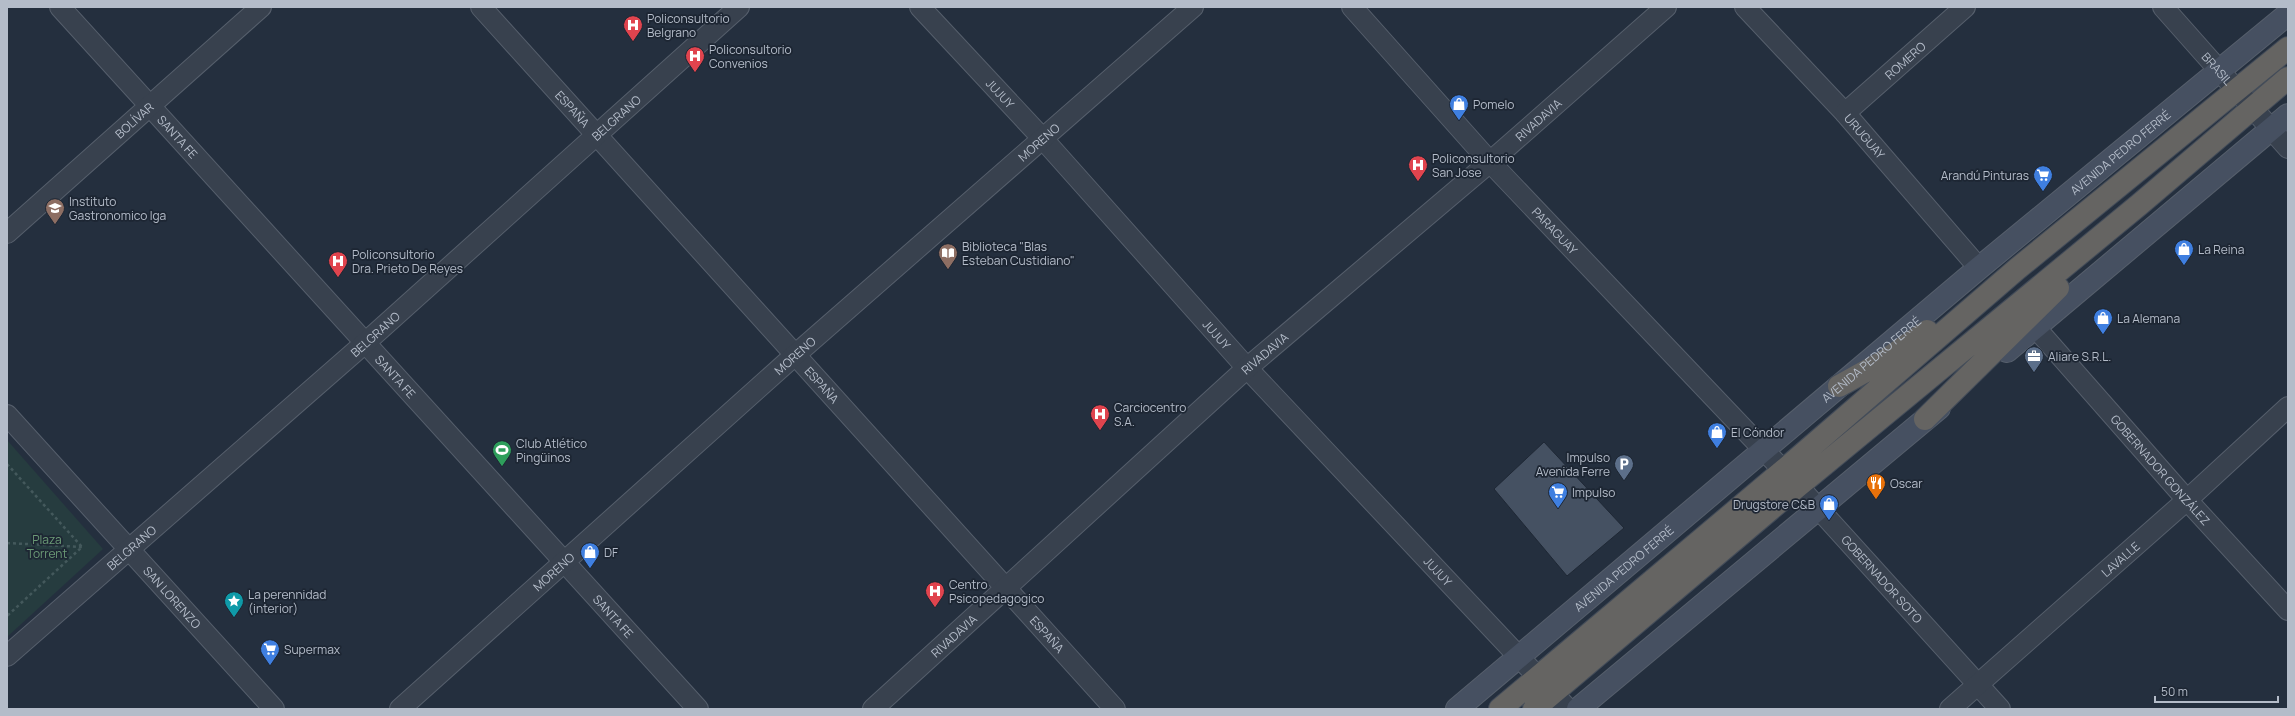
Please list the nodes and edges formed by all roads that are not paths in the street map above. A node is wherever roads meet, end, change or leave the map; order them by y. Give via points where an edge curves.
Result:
1 (60, 7) edge
2 (261, 7) edge
3 (482, 7) edge
4 (739, 7) edge
5 (920, 7) edge
6 (1193, 7) edge
7 (1352, 7) edge
8 (1666, 7) edge
9 (1745, 7) edge
10 (1965, 7) edge
11 (2163, 7) edge
12 (2288, 14) edge
13 (2288, 48) edge
14 (2221, 71) junction
15 (2288, 78) edge
16 (2237, 90) junction
17 (151, 106) junction
18 (2252, 108) junction
19 (1844, 114) junction
20 (2288, 115) edge
21 (2272, 129) junction
22 (598, 134) junction
23 (1043, 139) junction
24 (2288, 148) edge
25 (1490, 162) junction
26 (2140, 204) junction
27 (7, 233) edge
28 (1979, 268) junction
29 (2017, 269) junction
30 (2035, 327) junction
31 (365, 343) junction
32 (795, 355) junction
33 (1247, 368) junction
34 (1839, 386) junction
35 (2288, 407) edge
36 (7, 415) edge
37 (1925, 419) junction
38 (1764, 450) junction
39 (1791, 478) junction
40 (2187, 500) junction
41 (1818, 508) junction
42 (130, 549) junction
43 (565, 560) junction
44 (1006, 588) junction
45 (2288, 610) edge
46 (7, 656) edge
47 (1520, 656) junction
48 (1539, 676) junction
49 (1977, 684) junction
50 (1554, 693) junction
51 (274, 709) edge
52 (400, 709) edge
53 (698, 709) edge
54 (873, 709) edge
55 (1115, 709) edge
56 (1457, 709) edge
57 (1500, 709) edge
58 (1534, 709) edge
59 (1568, 709) edge
60 (1578, 709) edge
61 (1950, 709) edge
62 (2000, 709) edge

1 - 17 street, SANTA FE
2 - 17 street, BOLÍVAR
3 - 22 street, ESPAÑA
4 - 22 street, BELGRANO
5 - 23 street, JUJUY
6 - 23 street, MORENO
7 - 25 street, PARAGUAY
8 - 25 street, RIVADAVIA
9 - 19 street, URUGUAY
10 - 19 street, ROMERO
11 - 14 street, BRASIL
12 - 14 main road, AVENIDA PEDRO FERRÉ
13 - 16 highway, AVENIDA PEDRO FERRÉ
14 - 16 street, BRASIL
14 - 28 main road, AVENIDA PEDRO FERRÉ
15 - 18 highway, AVENIDA PEDRO FERRÉ
16 - 18 street, BRASIL
16 - 29 highway, AVENIDA PEDRO FERRÉ
17 - 27 street, BOLÍVAR
17 - 31 street, SANTA FE
18 - 21 street, BRASIL
18 - 26 highway, AVENIDA PEDRO FERRÉ
19 - 28 street, URUGUAY
20 - 21 main road
21 - 24 street, BRASIL
21 - 30 main road
22 - 31 street, BELGRANO
22 - 32 street, ESPAÑA
23 - 32 street, MORENO
23 - 33 street, JUJUY
25 - 33 street, RIVADAVIA
25 - 38 street, PARAGUAY
26 - 37 highway
26 - 39 highway, AVENIDA PEDRO FERRÉ
28 - 34 main road, AVENIDA PEDRO FERRÉ
29 - 34 highway via 1884,361
29 - 39 highway, AVENIDA PEDRO FERRÉ
30 - 37 main road
30 - 40 street, GOBERNADOR GONZÁLEZ
31 - 42 street, BELGRANO
31 - 43 street, SANTA FE
32 - 43 street, MORENO
32 - 44 street, ESPAÑA
33 - 44 street, RIVADAVIA
33 - 47 street, JUJUY
34 - 38 main road, AVENIDA PEDRO FERRÉ
35 - 40 street, LAVALLE
36 - 42 street, SAN LORENZO
37 - 41 main road
38 - 39 street, GOBERNADOR SOTO
38 - 47 main road, AVENIDA PEDRO FERRÉ
39 - 41 street, GOBERNADOR SOTO
39 - 48 highway, AVENIDA PEDRO FERRÉ
39 - 50 highway, AVENIDA PEDRO FERRÉ
40 - 45 street, GOBERNADOR GONZÁLEZ
40 - 49 street, LAVALLE
41 - 49 street, GOBERNADOR SOTO
41 - 60 main road
42 - 46 street, BELGRANO
42 - 51 street, SAN LORENZO
43 - 52 street, MORENO
43 - 53 street, SANTA FE
44 - 54 street, RIVADAVIA
44 - 55 street, ESPAÑA
47 - 48 street, JUJUY
47 - 56 main road, AVENIDA PEDRO FERRÉ
48 - 50 street, JUJUY
48 - 57 highway, AVENIDA PEDRO FERRÉ
49 - 61 street, LAVALLE
49 - 62 street, GOBERNADOR SOTO
50 - 58 highway, AVENIDA PEDRO FERRÉ
50 - 59 street, JUJUY

